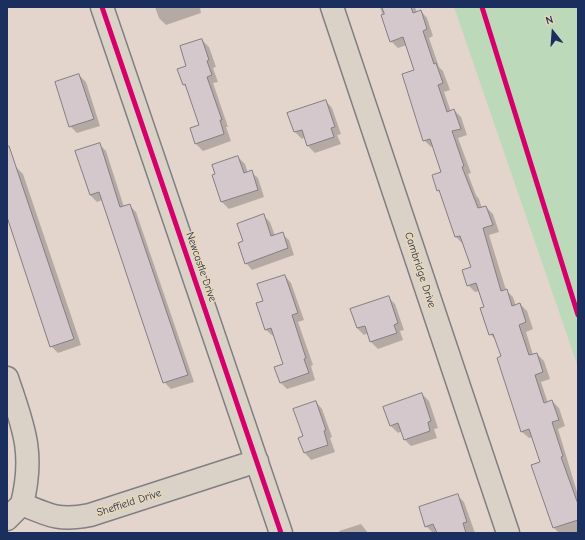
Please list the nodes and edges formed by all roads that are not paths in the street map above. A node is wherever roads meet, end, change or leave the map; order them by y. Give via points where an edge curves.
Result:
1 (102, 7) edge
2 (332, 7) edge
3 (7, 378) edge
4 (257, 461) junction
5 (22, 504) junction
6 (7, 520) edge
7 (281, 533) edge
8 (508, 533) edge

1 - 4 street, Newcastle Drive
2 - 8 street, Cambridge Drive
3 - 5 street via 19,413 28,454 27,484
4 - 5 street, Sheffield Drive via 128,504 74,518 62,519
4 - 7 street, Newcastle Drive
5 - 6 street

